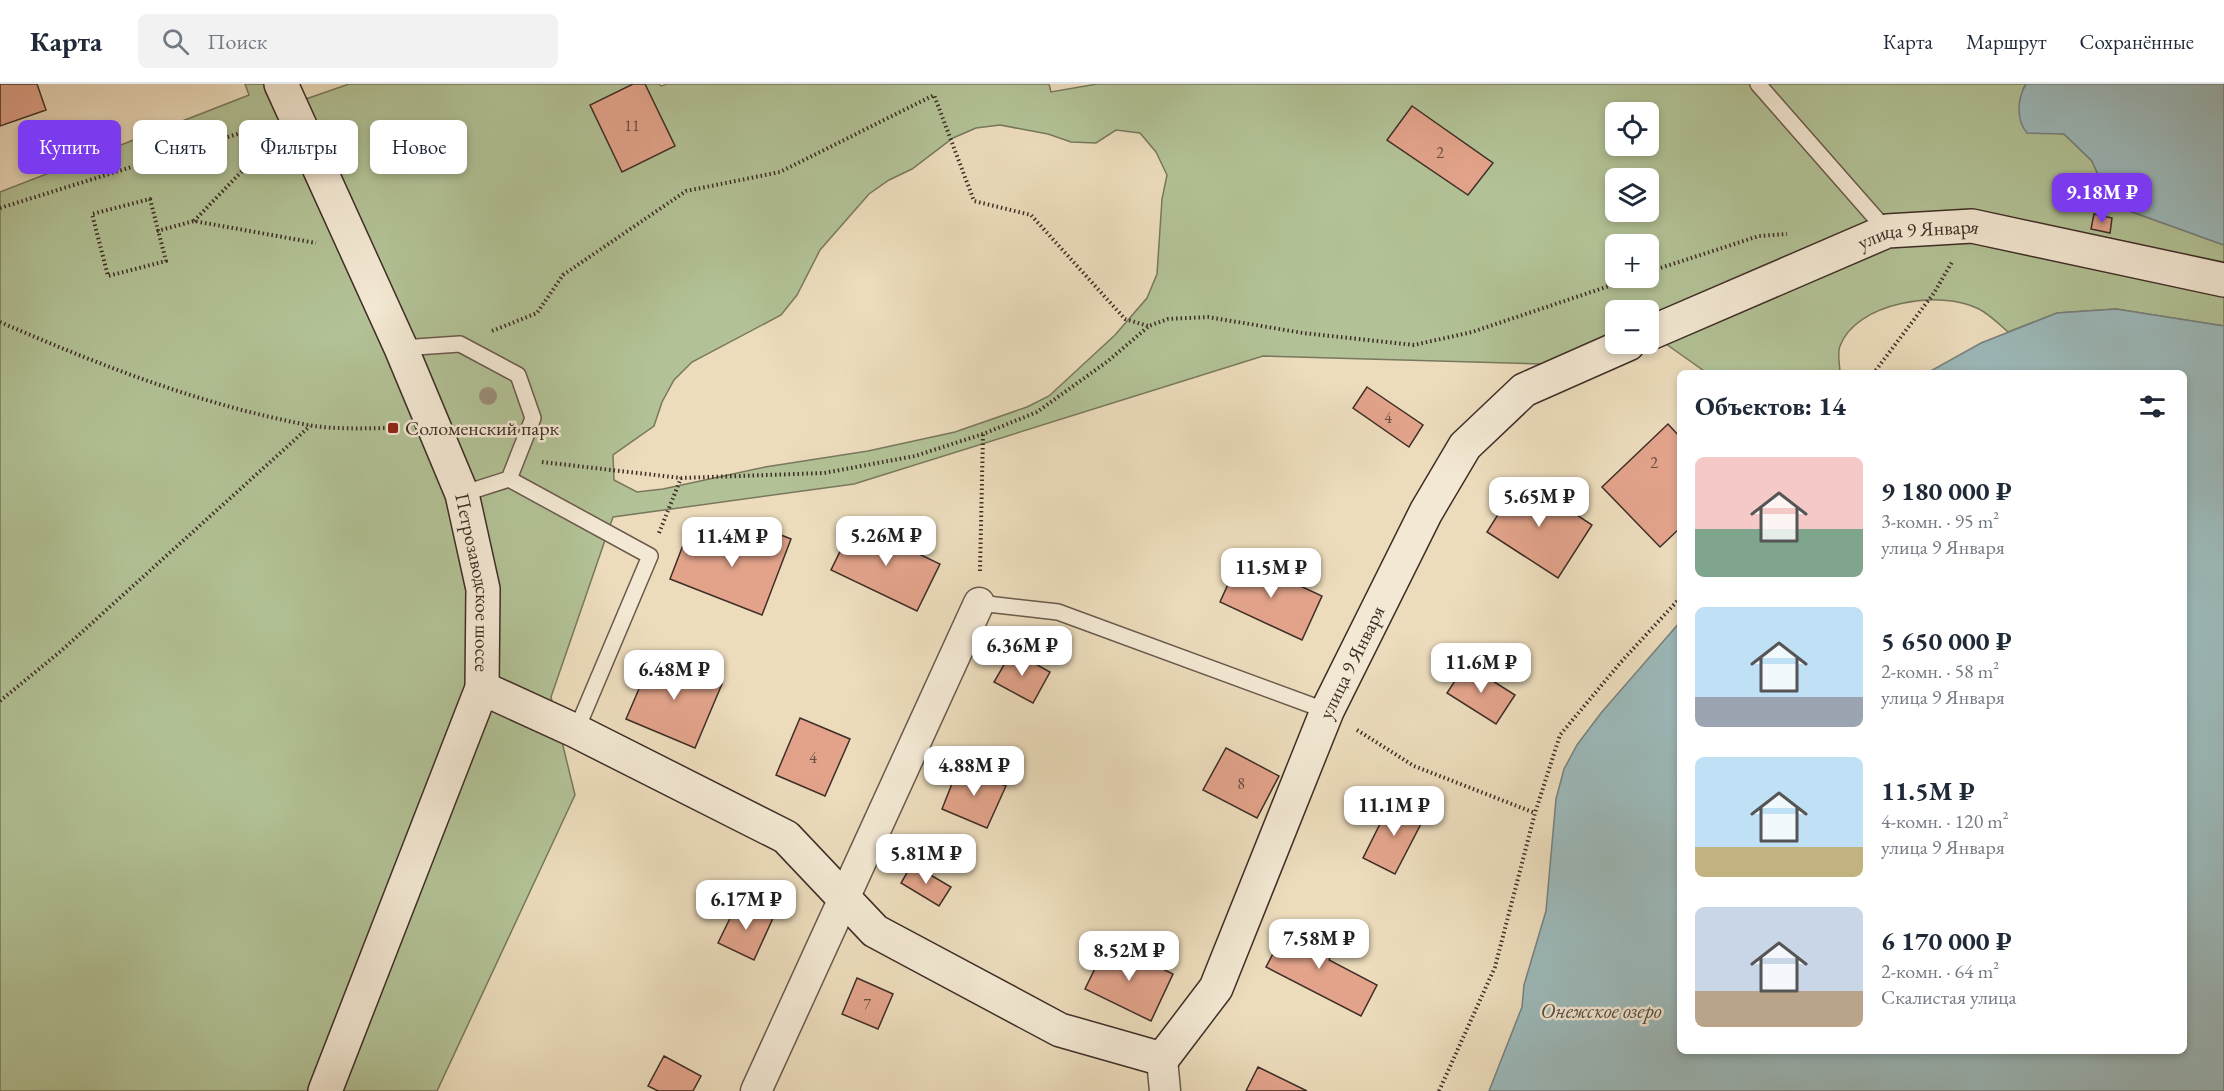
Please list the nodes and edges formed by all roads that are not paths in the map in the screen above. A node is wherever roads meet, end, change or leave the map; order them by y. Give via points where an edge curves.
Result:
1 (281, 84) edge
2 (1758, 84) edge
3 (1887, 231) junction
4 (2214, 278) edge
5 (1659, 329) edge
6 (401, 348) junction
7 (1605, 354) edge
8 (509, 479) junction
9 (462, 494) junction
10 (980, 603) joint
11 (482, 688) junction
12 (1327, 711) junction
13 (576, 731) junction
14 (845, 900) junction
15 (1162, 1059) junction
16 (326, 1091) edge
17 (756, 1091) edge
18 (1166, 1091) edge

1 - 6 street, Петрозаводское шоссе
2 - 3 lane
3 - 4 street, улица 9 Января via 1972,226
3 - 5 street, улица 9 Января
6 - 8 lane via 460,344 518,375 533,418
6 - 9 street, Петрозаводское шоссе
7 - 12 street, улица 9 Января via 1524,390 1465,446 1426,512
8 - 9 lane
8 - 13 lane via 650,556
9 - 11 street, Петрозаводское шоссе via 483,589
10 - 12 lane via 1058,612
10 - 14 street
11 - 13 street
11 - 16 street, Петрозаводское шоссе
12 - 15 street, улица 9 Января via 1216,988
13 - 14 street via 786,837
14 - 15 street via 875,931 1060,1030
14 - 17 street
15 - 18 street

